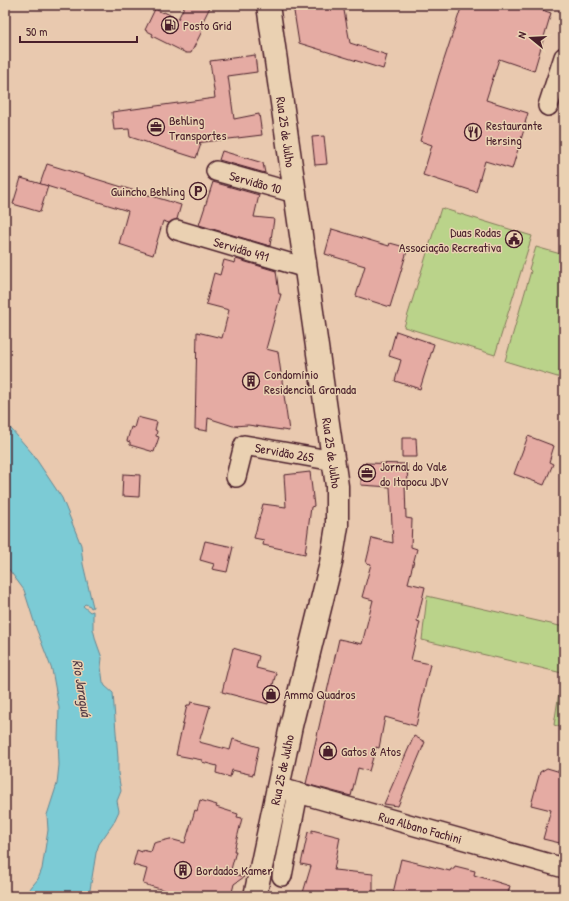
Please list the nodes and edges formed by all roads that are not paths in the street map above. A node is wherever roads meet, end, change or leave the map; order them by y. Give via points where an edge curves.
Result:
1 (268, 5) edge
2 (564, 57) edge
3 (548, 106) dead end
4 (216, 171) dead end
5 (295, 193) junction
6 (178, 230) dead end
7 (306, 268) junction
8 (334, 461) junction
9 (236, 477) dead end
10 (288, 790) junction
11 (564, 868) edge
12 (282, 876) dead end
13 (255, 896) edge

1 - 5 main road, Rua 25 de Julho
2 - 3 street
4 - 5 street, Servidão 10
5 - 7 main road, Rua 25 de Julho
6 - 7 street, Servidão 491
7 - 8 main road, Rua 25 de Julho
8 - 9 street, Servidão 265 via 244,445
8 - 10 main road, Rua 25 de Julho via 337,526
10 - 11 street, Rua Albano Fachini
10 - 12 street
10 - 13 main road, Rua 25 de Julho

